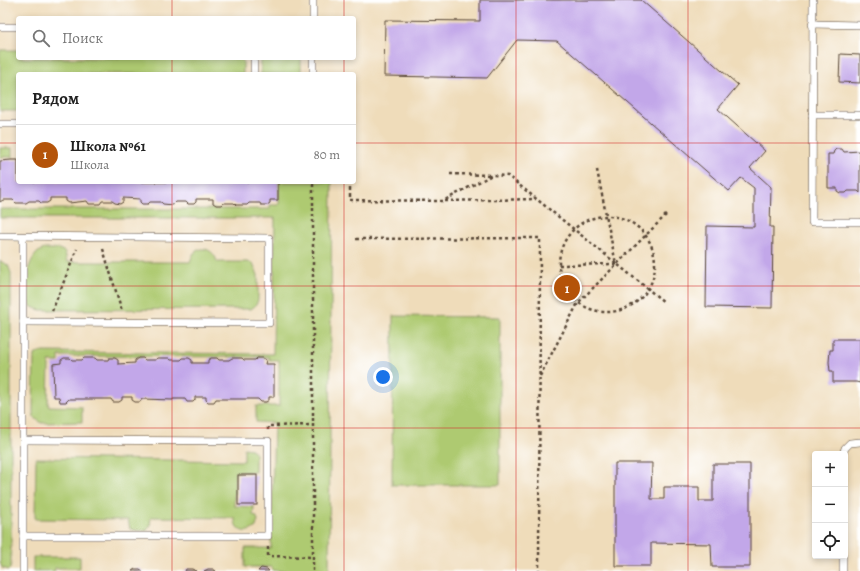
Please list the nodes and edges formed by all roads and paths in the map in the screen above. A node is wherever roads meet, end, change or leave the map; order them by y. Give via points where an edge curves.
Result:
1 (313, 0) edge
2 (812, 0) edge
3 (313, 16) edge
4 (812, 24) junction
5 (860, 25) edge
6 (0, 27) edge
7 (16, 27) edge
8 (254, 60) edge
9 (313, 60) edge
10 (254, 72) edge
11 (313, 72) edge
12 (812, 115) junction
13 (860, 115) edge
14 (0, 124) edge
15 (16, 124) edge
16 (597, 170) dead end
17 (450, 174) dead end
18 (492, 175) junction
19 (313, 184) edge
20 (350, 184) edge
21 (537, 199) junction
22 (443, 201) junction
23 (666, 215) dead end
24 (607, 216) junction
25 (860, 222) edge
26 (574, 229) junction
27 (646, 235) junction
28 (0, 236) edge
29 (23, 236) junction
30 (81, 237) junction
31 (99, 237) junction
32 (356, 239) dead end
33 (616, 264) junction
34 (559, 266) junction
35 (648, 289) junction
36 (664, 302) dead end
37 (578, 303) junction
38 (23, 322) junction
39 (47, 323) junction
40 (126, 323) junction
41 (540, 376) junction
42 (313, 425) junction
43 (23, 440) junction
44 (268, 441) junction
45 (860, 442) edge
46 (844, 451) edge
47 (23, 536) junction
48 (268, 536) junction
49 (313, 557) junction
50 (843, 559) edge
51 (23, 571) edge
52 (313, 571) edge
53 (539, 571) edge
54 (843, 571) edge

1 - 3 lane
2 - 4 lane
4 - 5 lane
4 - 12 lane
6 - 7 lane
8 - 10 lane
9 - 11 lane
12 - 13 lane
12 - 25 lane via 812,222
14 - 15 lane
16 - 24 path
17 - 18 path
18 - 21 path via 508,176
18 - 22 path
19 - 42 path
20 - 22 path via 350,200
21 - 22 path
21 - 26 path
23 - 27 path
24 - 26 path via 582,222
24 - 27 path via 631,222
24 - 33 path
26 - 33 path
26 - 34 path via 561,249
27 - 33 path
27 - 35 path via 654,264 653,278
28 - 29 lane
29 - 30 lane
29 - 38 lane
30 - 31 lane
30 - 39 path
31 - 40 path
31 - 40 lane via 269,238 268,324
32 - 41 path via 540,238
33 - 34 path
33 - 35 path
33 - 37 path
34 - 37 path via 563,285
35 - 36 path
35 - 37 path via 630,305 612,311 587,308
37 - 41 path
38 - 39 lane
38 - 43 lane
39 - 40 lane
41 - 53 path
42 - 44 path via 268,426
42 - 49 path
43 - 44 lane
43 - 47 lane
44 - 48 lane
45 - 46 lane via 850,443
47 - 48 lane
47 - 51 lane
48 - 49 path via 268,556
49 - 52 path
50 - 54 lane

